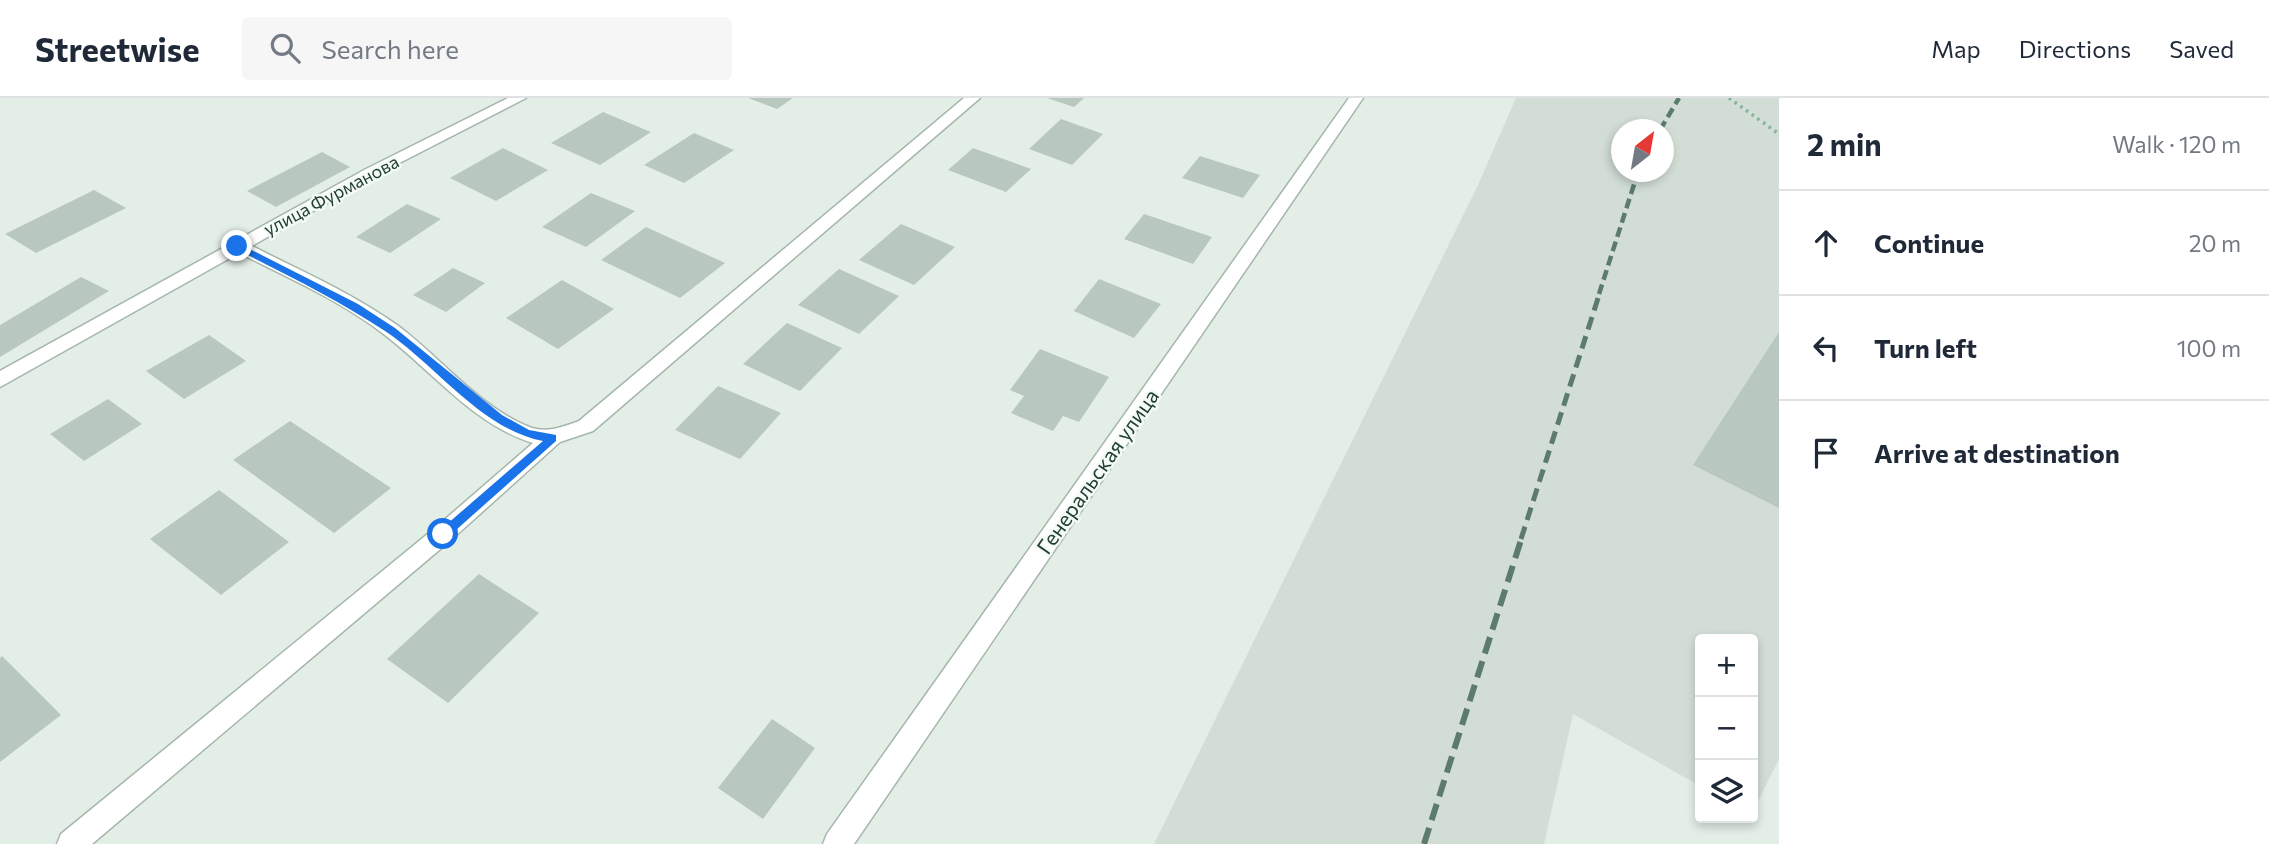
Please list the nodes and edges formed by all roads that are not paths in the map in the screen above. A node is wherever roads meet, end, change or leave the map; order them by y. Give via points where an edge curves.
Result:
1 (519, 98) edge
2 (973, 98) edge
3 (1356, 98) edge
4 (237, 246) junction
5 (0, 380) edge
6 (552, 438) junction
7 (71, 844) edge
8 (837, 844) edge

1 - 4 street, улица Фурманова
2 - 6 street via 597,418
3 - 8 street, Генеральская улица
4 - 5 street, улица Фурманова
4 - 6 street via 383,325 498,417 527,434
6 - 7 street

